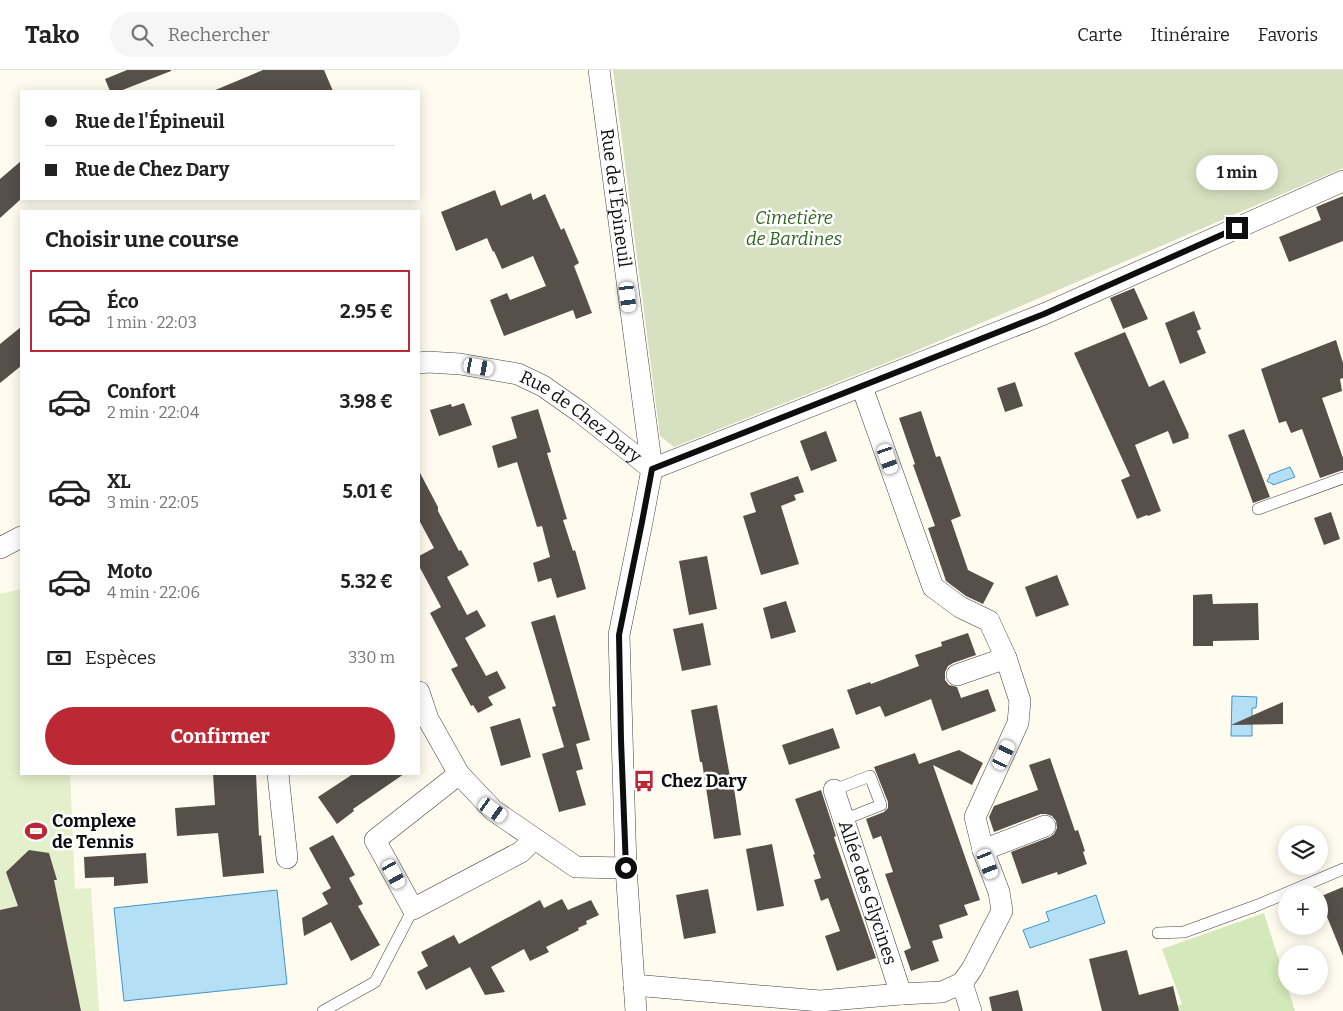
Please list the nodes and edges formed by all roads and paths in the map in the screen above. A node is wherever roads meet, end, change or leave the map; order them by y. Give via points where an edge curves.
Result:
1 (599, 70) edge
2 (1343, 181) edge
3 (420, 363) edge
4 (862, 387) junction
5 (652, 469) junction
6 (1343, 478) edge
7 (1258, 509) dead end
8 (20, 538) edge
9 (0, 548) edge
10 (1006, 658) junction
11 (956, 675) dead end
12 (420, 695) edge
13 (459, 774) junction
14 (278, 775) edge
15 (834, 790) joint
16 (843, 820) junction
17 (1045, 826) dead end
18 (534, 839) junction
19 (983, 850) junction
20 (287, 858) dead end
21 (626, 868) junction
22 (1343, 869) edge
23 (413, 909) junction
24 (1158, 933) dead end
25 (962, 983) junction
26 (634, 985) junction
27 (901, 994) junction
28 (836, 1005) edge
29 (323, 1011) edge
30 (636, 1011) edge
31 (971, 1011) edge

1 - 5 street, Rue de l'Épineuil
2 - 4 street, Rue de Chez Dary via 1044,314
3 - 5 street, Rue de Chez Dary via 460,364 518,374 543,386 580,412
4 - 5 street, Rue de Chez Dary
4 - 10 street via 933,587 960,607 989,621
5 - 21 street, Rue de l'Épineuil via 619,635
6 - 7 lane
8 - 9 street
10 - 11 street
10 - 19 street via 1020,701 1018,723 975,817
12 - 13 street via 428,719
13 - 18 street via 493,810
13 - 23 street via 375,840
14 - 20 street
15 - 16 street, Allée des Glycines
15 - 16 lane via 870,776 881,806
16 - 27 street, Allée des Glycines
17 - 19 street
18 - 21 street via 576,867
18 - 23 street via 521,852
19 - 25 street via 999,892 1002,911
21 - 26 street, Rue de l'Épineuil
22 - 24 lane via 1184,932
23 - 29 lane via 376,982
25 - 27 street via 942,992
25 - 31 street
26 - 28 street
26 - 30 street, Rue de l'Épineuil
27 - 28 street

